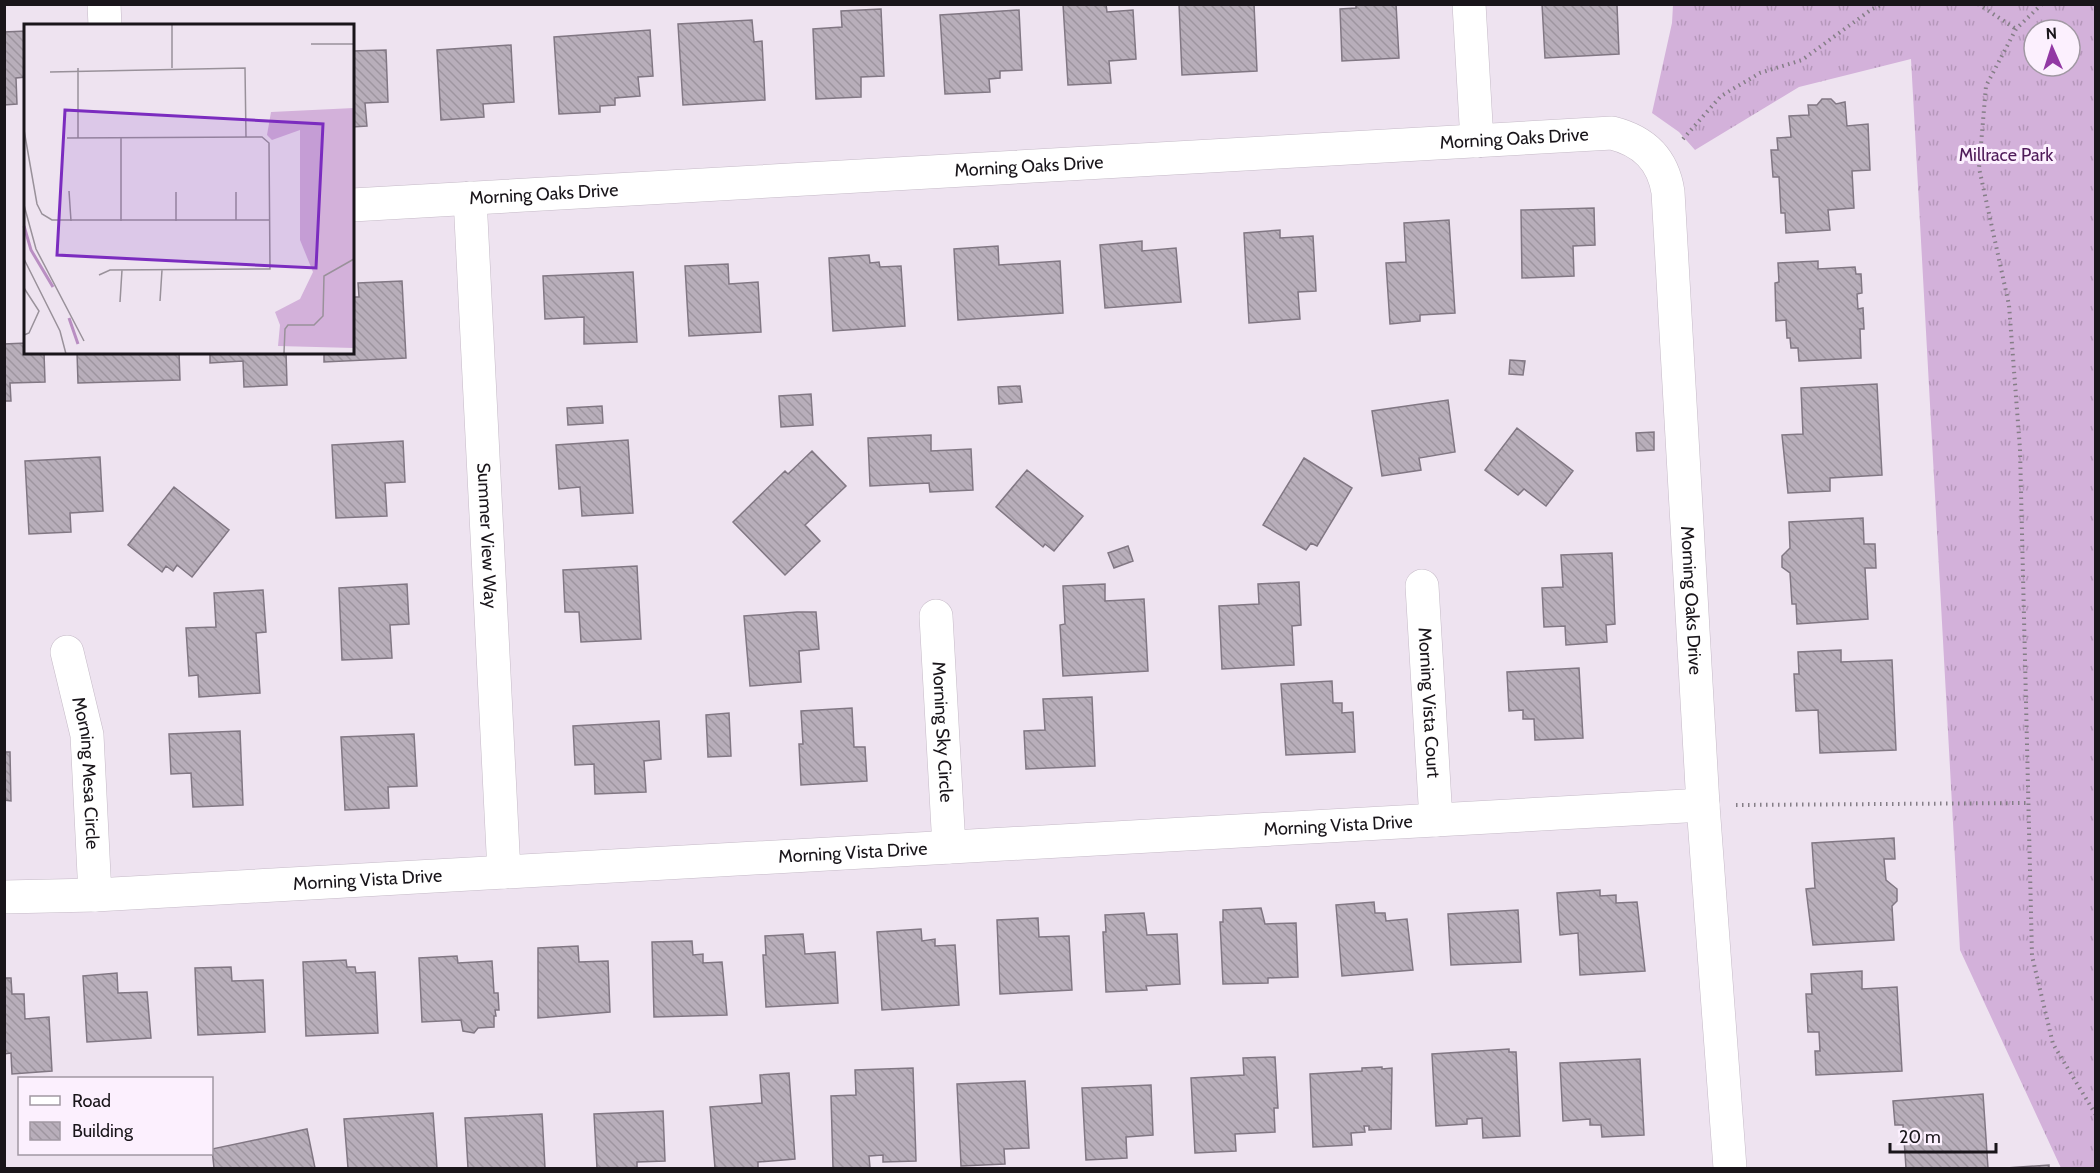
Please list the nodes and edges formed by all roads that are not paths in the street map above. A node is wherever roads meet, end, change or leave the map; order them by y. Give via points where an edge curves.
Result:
1 (104, 4) edge
2 (1469, 4) edge
3 (105, 24) edge
4 (1477, 141) junction
5 (470, 198) junction
6 (354, 205) edge
7 (1422, 586) dead end
8 (936, 616) dead end
9 (67, 652) dead end
10 (1703, 806) junction
11 (1436, 820) junction
12 (949, 847) junction
13 (504, 872) junction
14 (95, 895) junction
15 (4, 897) edge
16 (1730, 1168) edge

1 - 3 street
2 - 4 street
4 - 5 street, Morning Oaks Drive
4 - 10 street, Morning Oaks Drive via 1612,133 1638,142 1657,161 1666,179
5 - 6 street, Morning Oaks Drive
5 - 13 street, Summer View Way
7 - 11 street, Morning Vista Court
8 - 12 street, Morning Sky Circle
9 - 14 street, Morning Mesa Circle via 87,735
10 - 11 street, Morning Vista Drive
10 - 16 street, Morning Oaks Drive
11 - 12 street, Morning Vista Drive
12 - 13 street, Morning Vista Drive
13 - 14 street, Morning Vista Drive
14 - 15 street, Morning Vista Drive

